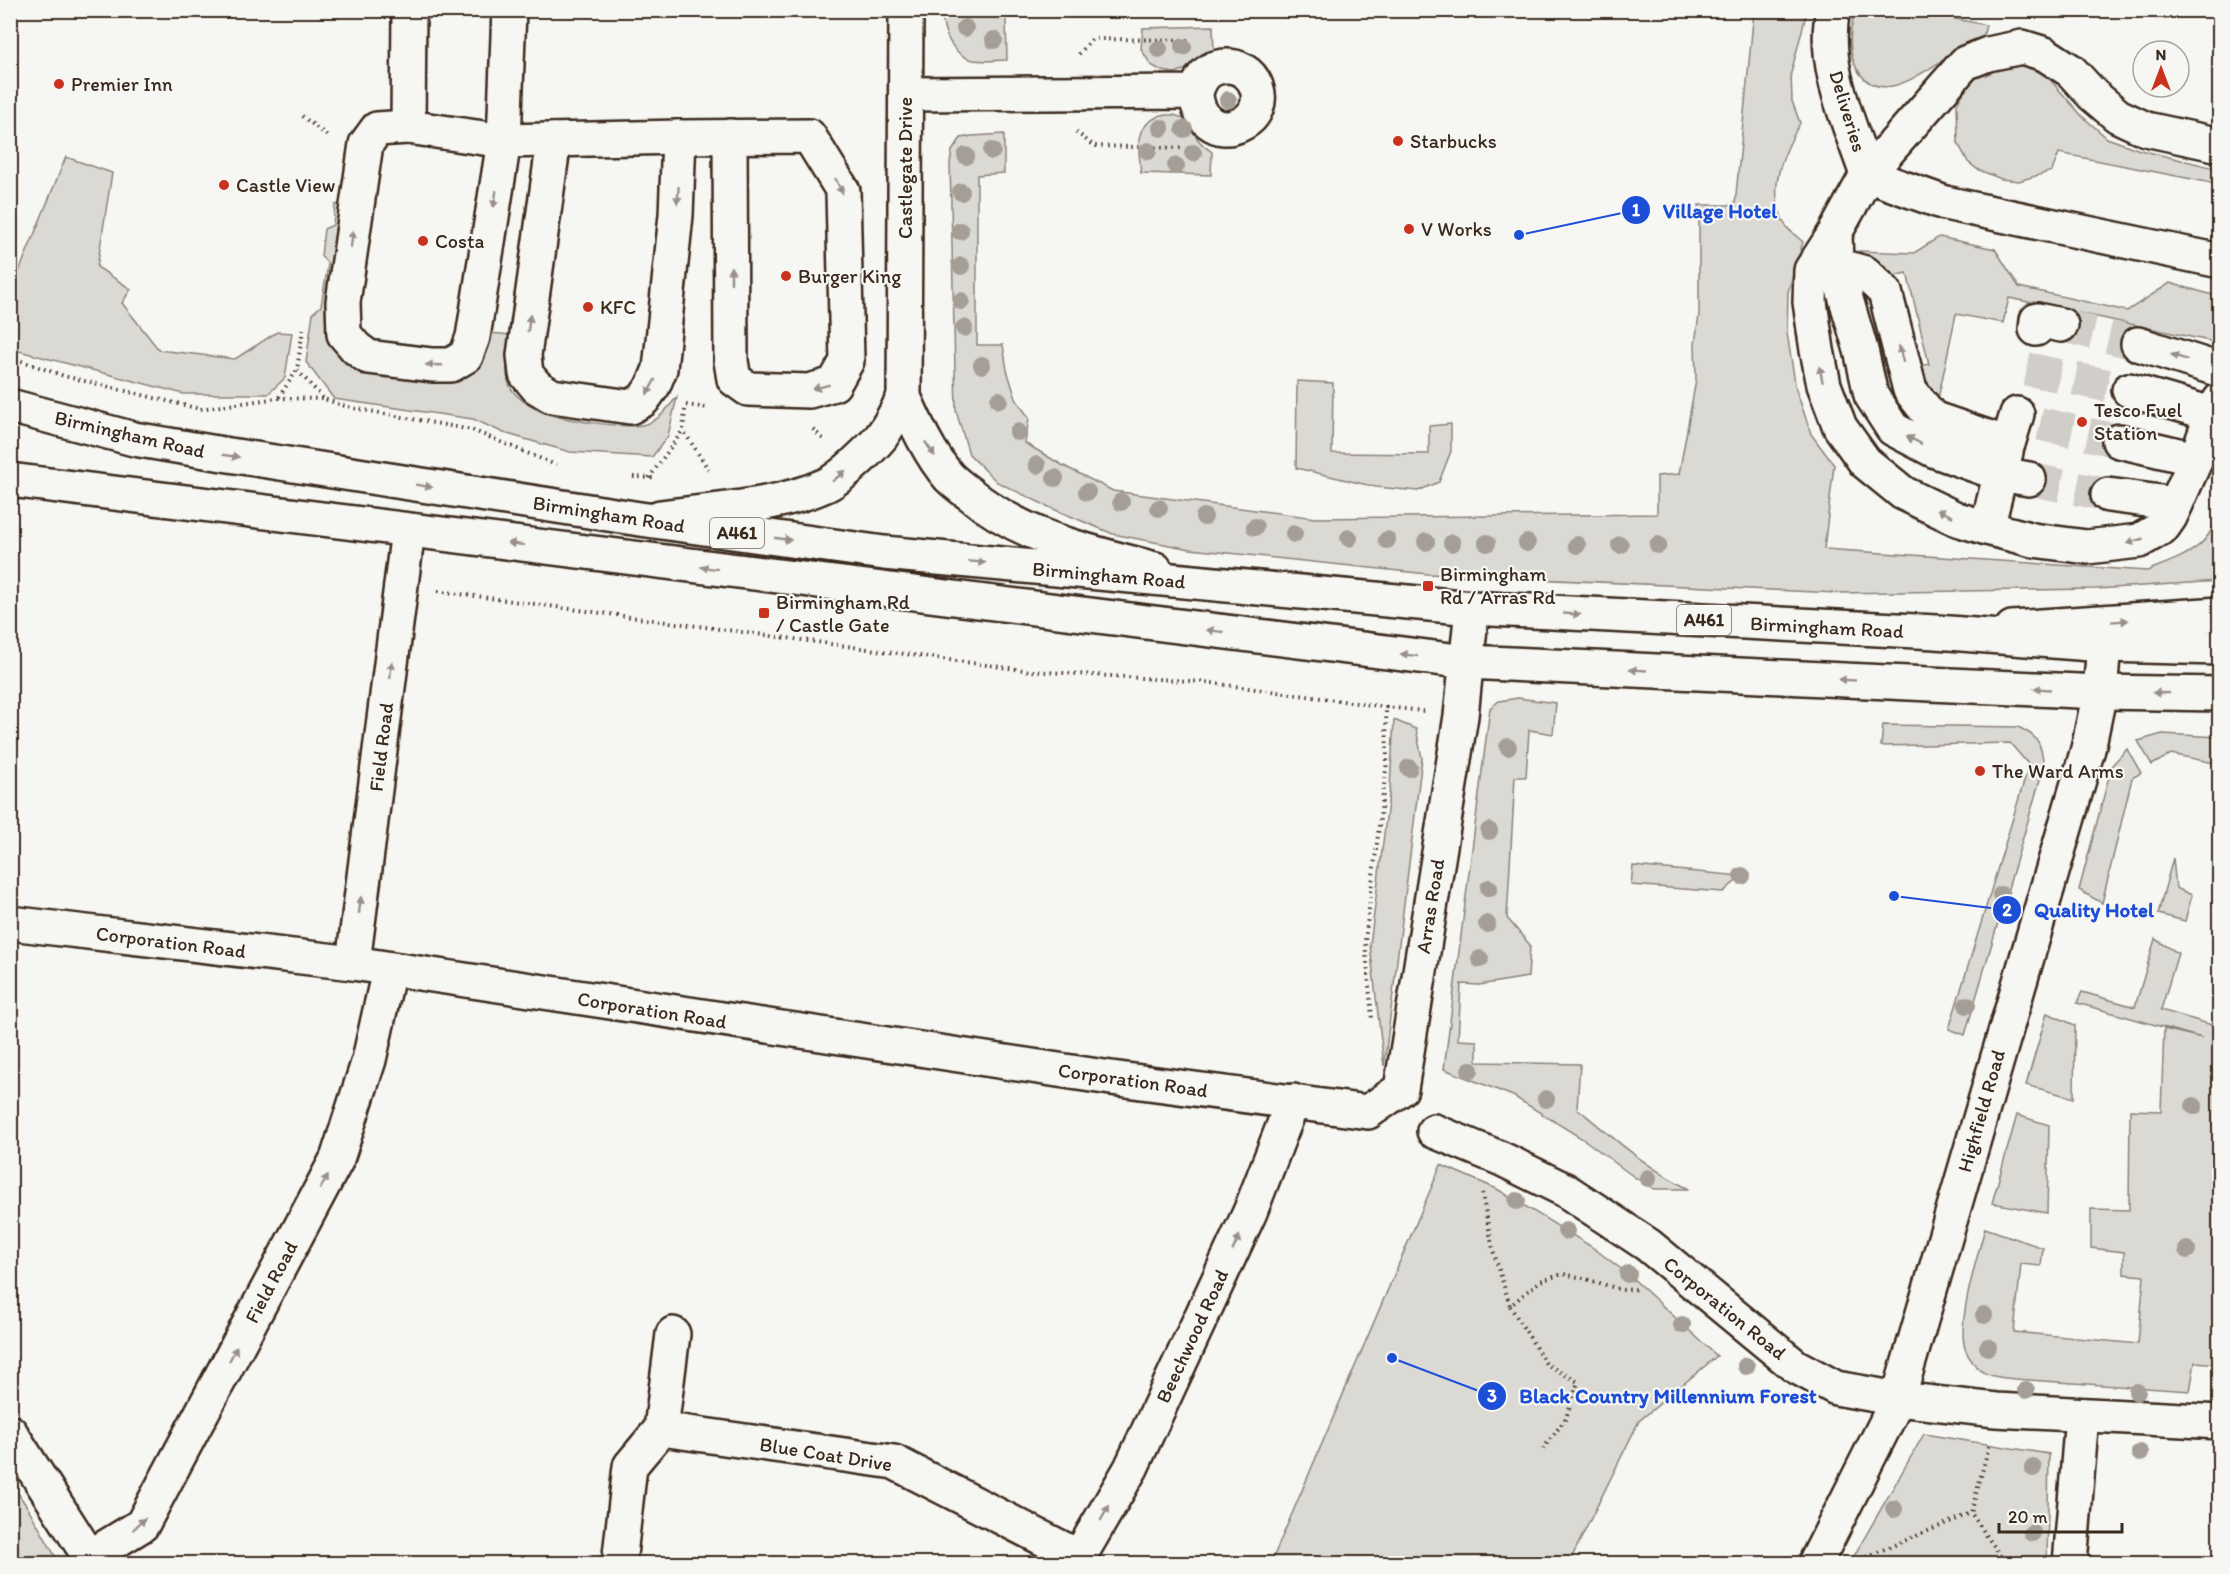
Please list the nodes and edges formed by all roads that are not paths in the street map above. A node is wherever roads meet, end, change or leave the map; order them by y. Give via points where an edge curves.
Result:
1 (409, 10) edge
2 (509, 10) edge
3 (906, 10) edge
4 (1833, 10) edge
5 (1196, 92) dead end
6 (906, 94) junction
7 (408, 127) junction
8 (730, 136) junction
9 (679, 137) junction
10 (554, 140) junction
11 (504, 141) junction
12 (2220, 145) edge
13 (1867, 175) junction
14 (1835, 249) junction
15 (2220, 261) edge
16 (2138, 344) tunnel mouth
17 (2220, 370) edge
18 (2129, 390) tunnel mouth
19 (904, 397) junction
20 (10, 406) edge
21 (2216, 407) edge
22 (2119, 441) tunnel mouth
23 (2196, 459) junction
24 (10, 480) edge
25 (2108, 495) tunnel mouth
26 (2176, 504) junction
27 (640, 519) junction
28 (1987, 528) junction
29 (408, 530) junction
30 (1212, 584) junction
31 (1472, 608) junction
32 (2220, 614) edge
33 (1936, 632) junction
34 (2104, 645) junction
35 (2220, 648) edge
36 (1467, 662) junction
37 (2100, 692) junction
38 (2220, 694) edge
39 (10, 923) edge
40 (353, 963) junction
41 (389, 970) junction
42 (1293, 1101) junction
43 (1434, 1131) dead end
44 (673, 1334) dead end
45 (1898, 1399) junction
46 (2082, 1415) junction
47 (2220, 1422) edge
48 (661, 1429) junction
49 (10, 1432) edge
50 (92, 1560) edge
51 (1077, 1560) edge
52 (619, 1563) edge
53 (1815, 1563) edge
54 (2070, 1563) edge

1 - 7 main road
2 - 11 main road
3 - 6 main road, Castlegate Drive
4 - 13 main road, Deliveries via 1830,24 1834,74
5 - 6 main road
6 - 19 main road, Castlegate Drive
7 - 11 main road
11 -> 7 main road via 473,337 466,356 451,365 368,357 345,334 343,319 366,144 377,129
8 -> 8 main road via 809,136 843,191 847,361 834,384 809,391 748,389 734,379
8 - 9 main road
9 - 10 main road
9 -> 10 main road via 677,204 660,369 643,400 630,407 552,396 526,374 524,355
10 - 11 main road
12 - 13 main road via 2146,129 2118,116 2071,70 2045,54 2022,47 1965,63
13 - 14 main road
13 - 15 main road via 1945,203
28 -> 14 main road via 1957,519 1903,493 1865,462 1840,427 1824,385 1810,302 1811,270
28 -> 14 main road via 2018,442 1933,450 1893,429 1871,395
17 -> 16 main road
18 - 21 main road
27 -> 19 main road, Castlegate Drive via 791,497 828,484 882,436
19 -> 30 main road, Castlegate Drive via 920,433 949,477 987,508 1055,542
20 -> 27 main road, Birmingham Road / A461 via 145,441
21 - 23 main road
22 - 23 main road
23 - 26 main road
24 - 29 main road, Birmingham Road / A461
25 - 26 main road
26 -> 28 main road via 2163,527 2139,541 2124,544 2086,547 2033,540
27 -> 30 main road, Birmingham Road / A461 via 884,553
36 -> 29 main road, Birmingham Road / A461
40 -> 29 main road, Field Road
30 - 31 main road, Birmingham Road / A461
31 -> 33 main road, Birmingham Road / A461
31 - 36 main road, Arras Road
33 -> 32 main road
33 - 34 main road, Birmingham Road / A461
34 - 35 main road, Birmingham Road / A461
34 - 37 main road, Highfield Road
37 -> 36 main road, Birmingham Road / A461
36 - 42 main road, Arras Road via 1401,1089 1368,1112
38 -> 37 main road, Birmingham Road / A461
37 - 45 main road, Highfield Road via 2088,749
39 - 40 main road, Corporation Road
40 - 41 main road, Corporation Road
41 - 42 main road, Corporation Road via 1099,1077
50 -> 41 main road, Field Road via 142,1525 337,1159 369,1060
51 -> 42 main road, Beechwood Road via 1131,1468 1250,1212
43 - 45 main road, Corporation Road via 1565,1190 1648,1245 1795,1366 1836,1388
44 - 48 main road
45 - 46 main road, Corporation Road
45 - 53 main road, Highfield Road
46 - 47 main road, Corporation Road
46 - 54 main road
48 - 51 main road, Blue Coat Drive via 894,1462
48 - 52 main road via 630,1466
49 - 50 main road

